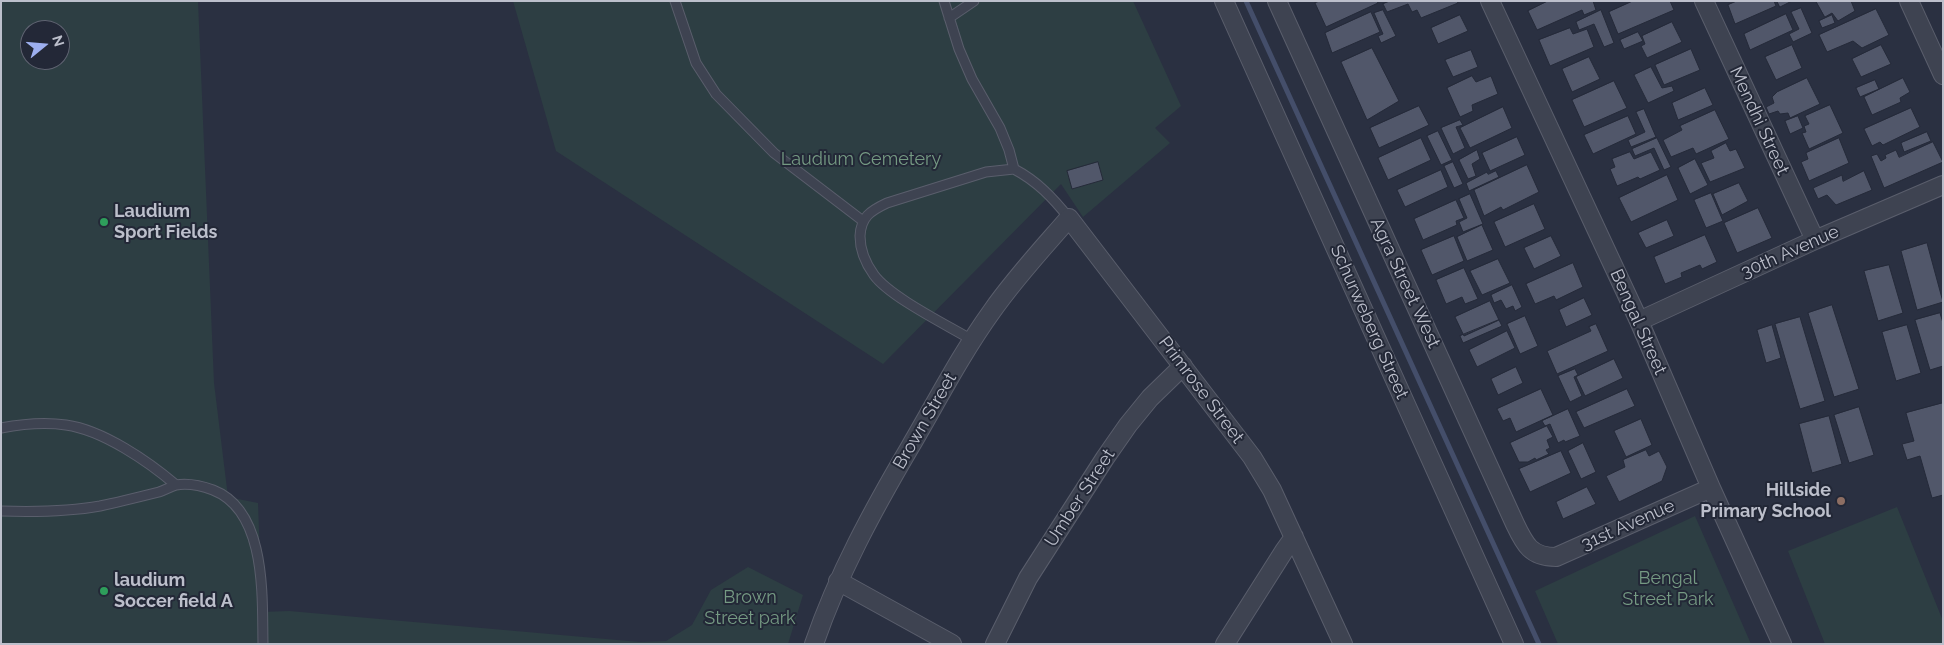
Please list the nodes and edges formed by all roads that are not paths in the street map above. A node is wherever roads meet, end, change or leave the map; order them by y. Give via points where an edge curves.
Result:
1 (675, 1) edge
2 (944, 1) edge
3 (974, 1) edge
4 (1224, 1) edge
5 (1277, 1) edge
6 (1490, 1) edge
7 (1704, 1) edge
8 (1909, 1) edge
9 (949, 18) junction
10 (1943, 75) edge
11 (1014, 169) junction
12 (1943, 185) edge
13 (1069, 218) junction
14 (863, 221) junction
15 (1815, 240) junction
16 (1639, 321) junction
17 (972, 340) junction
18 (1183, 366) junction
19 (1, 428) edge
20 (176, 485) junction
21 (1711, 488) junction
22 (1, 512) edge
23 (1294, 537) junction
24 (1544, 557) joint
25 (838, 581) junction
26 (263, 644) edge
27 (814, 644) edge
28 (952, 644) edge
29 (995, 644) edge
30 (1225, 644) edge
31 (1343, 644) edge
32 (1514, 644) edge
33 (1782, 644) edge

1 - 14 lane via 696,63 716,94 774,153
2 - 9 lane
3 - 9 lane
4 - 32 street, Schurweberg Street
5 - 24 street, Agra Street West via 1519,532 1531,550
6 - 16 street, Bengal Street
7 - 15 street, Mendhi Street
8 - 10 street
9 - 11 lane via 959,50 1000,128
11 - 13 lane, Primrose Street via 1050,194
11 - 14 lane via 986,172 886,203 874,209
12 - 15 street, 30th Avenue
13 - 17 street, Brown Street via 1025,268
13 - 18 street, Primrose Street
14 - 17 lane via 860,244 874,276 902,298
15 - 16 street, 30th Avenue
16 - 21 street, Bengal Street
17 - 25 street, Brown Street via 878,502
18 - 23 street, Primrose Street via 1252,457
18 - 29 street, Umber Street via 1150,398 1105,458 1028,578
19 - 20 lane via 67,425 95,433 152,464
20 - 22 lane via 99,506 46,512
20 - 26 lane via 204,486 218,492 239,510 256,548
21 - 24 street, 31st Avenue via 1556,557
21 - 33 street, Bengal Street
23 - 30 street
23 - 31 street, Primrose Street
25 - 27 street, Brown Street
25 - 28 street

